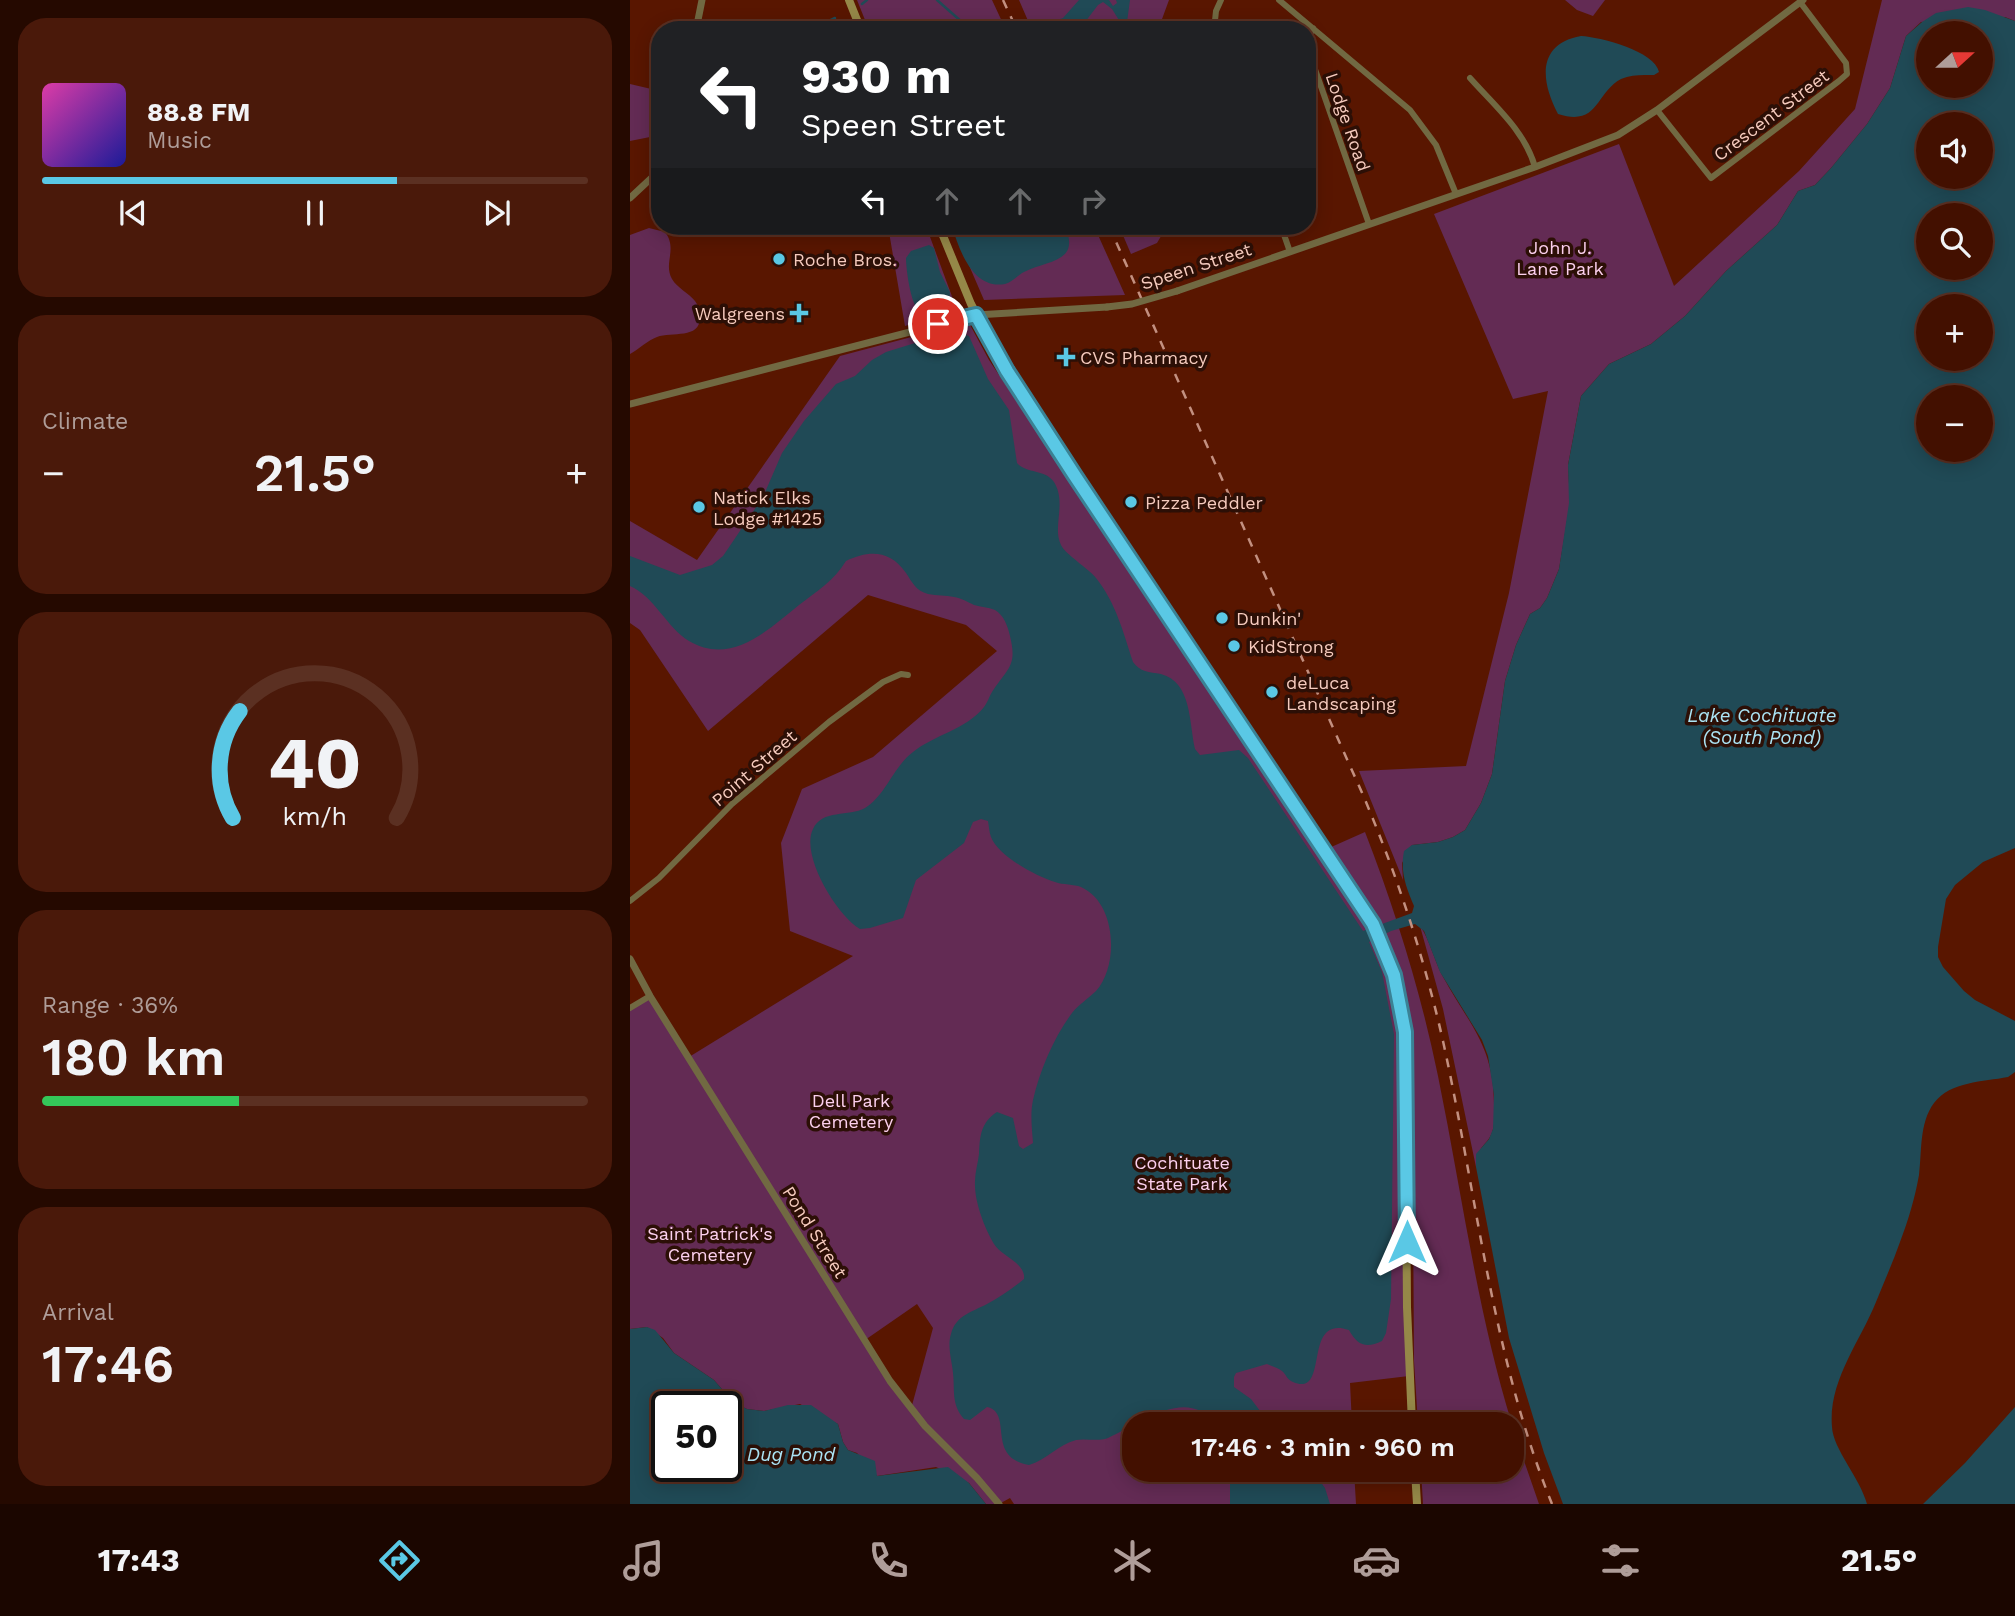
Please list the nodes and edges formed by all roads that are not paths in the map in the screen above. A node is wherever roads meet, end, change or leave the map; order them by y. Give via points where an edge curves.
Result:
1 (702, 0) edge
2 (849, 0) edge
3 (1221, 0) edge
4 (1279, 0) edge
5 (1801, 1) edge
6 (698, 21) edge
7 (857, 21) edge
8 (1215, 21) edge
9 (1304, 21) edge
10 (1316, 31) edge
11 (1316, 72) edge
12 (1470, 79) dead end
13 (1657, 110) junction
14 (1535, 167) junction
15 (651, 178) edge
16 (1456, 194) junction
17 (630, 198) edge
18 (1370, 224) junction
19 (943, 235) edge
20 (1284, 235) edge
21 (1290, 252) junction
22 (976, 315) junction
23 (630, 404) edge
24 (908, 675) dead end
25 (630, 901) edge
26 (630, 959) edge
27 (650, 996) junction
28 (630, 1008) edge
29 (1411, 1412) edge
30 (1416, 1482) edge
31 (999, 1504) edge
32 (1417, 1504) edge

1 - 6 street
2 - 7 main road
3 - 8 street
4 - 9 street
5 - 13 street, Speen Street
5 - 13 street, Crescent Street via 1846,63 1847,74 1711,178
10 - 16 street via 1410,110 1436,145
11 - 18 street, Lodge Road
12 - 14 street via 1518,133
13 - 14 street, Speen Street via 1618,135
14 - 16 street, Speen Street
15 - 17 street
16 - 18 street, Speen Street
18 - 21 street, Speen Street
19 - 22 main road
20 - 21 street
21 - 22 street, Speen Street, bridge via 1145,300 1107,307
22 - 23 street, Speen Street
22 - 29 main road via 1007,371 1380,939 1398,989 1405,1032
24 - 25 street, Point Street via 883,682 829,722 732,804
26 - 27 street, Pond Street
27 - 28 street
27 - 31 street, Pond Street via 890,1381 925,1426
30 - 32 main road

